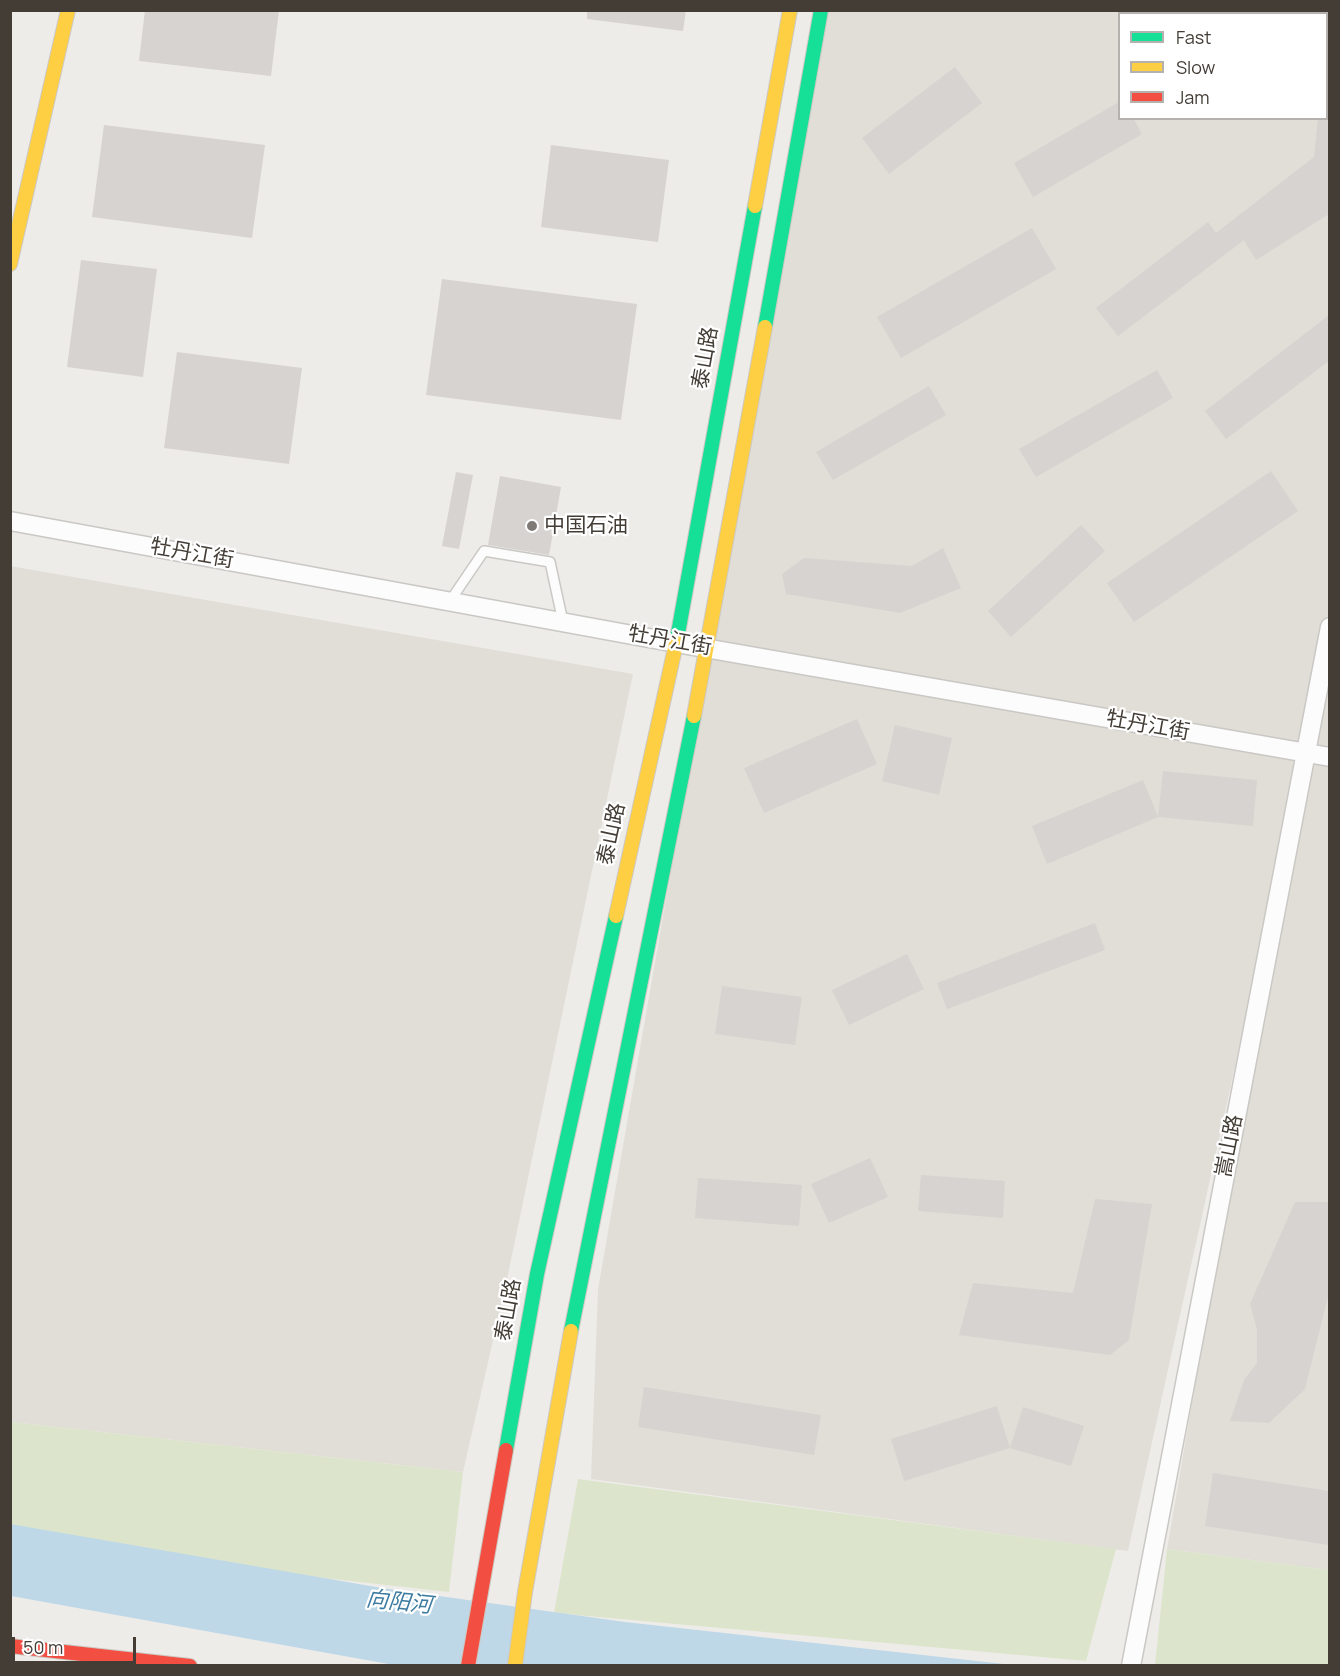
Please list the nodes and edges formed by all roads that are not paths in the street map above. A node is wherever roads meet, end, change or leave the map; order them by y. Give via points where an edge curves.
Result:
1 (68, 10) edge
2 (790, 10) edge
3 (821, 10) edge
4 (10, 264) edge
5 (10, 521) edge
6 (450, 601) junction
7 (563, 622) junction
8 (1329, 627) edge
9 (676, 643) junction
10 (708, 649) junction
11 (1304, 753) junction
12 (1329, 758) edge
13 (10, 1646) edge
14 (516, 1658) edge
15 (190, 1665) edge
16 (468, 1665) edge
17 (1131, 1665) edge

1 - 4 street
2 - 9 street, 泰山路
3 - 10 street
5 - 6 street, 牡丹江街
6 - 7 street, 牡丹江街
6 - 7 lane via 484,551 550,562
7 - 9 street, 牡丹江街
8 - 11 street, 嵩山路
9 - 10 street, 牡丹江街
9 - 16 street, 泰山路 via 537,1274
10 - 11 street, 牡丹江街
10 - 14 street via 579,1284
11 - 12 street, 牡丹江街
11 - 17 street, 嵩山路
13 - 15 street

